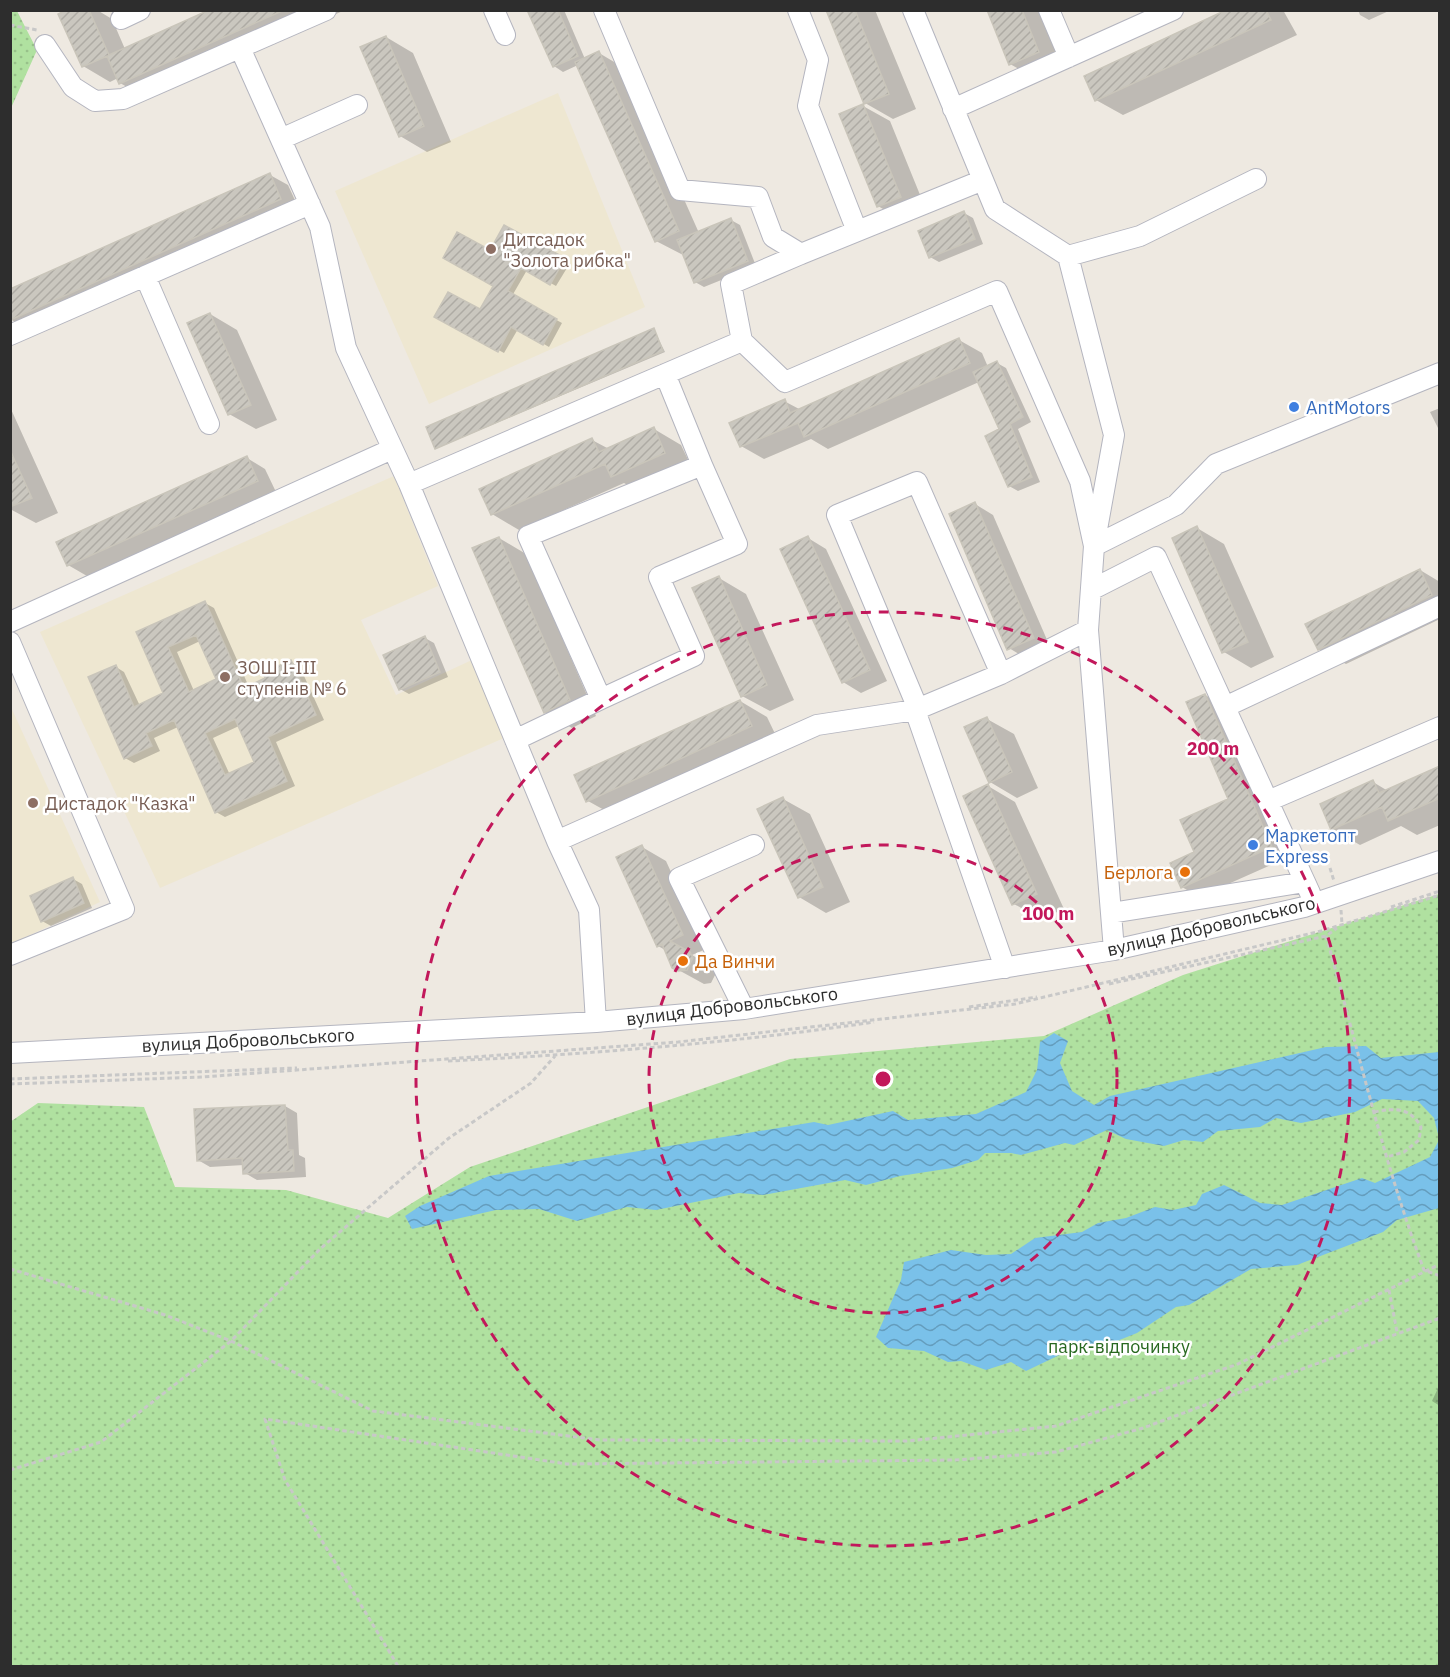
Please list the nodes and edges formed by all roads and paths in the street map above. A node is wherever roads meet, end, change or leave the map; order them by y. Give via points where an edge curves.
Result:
1 (140, 10) edge
2 (326, 10) edge
3 (494, 10) edge
4 (798, 10) edge
5 (913, 10) edge
6 (1049, 10) edge
7 (1173, 10) edge
8 (607, 12) edge
9 (121, 19) dead end
10 (10, 24) edge
11 (505, 35) dead end
12 (45, 45) joint
13 (240, 48) junction
14 (1069, 57) junction
15 (357, 105) dead end
16 (953, 109) junction
17 (281, 139) junction
18 (1256, 179) dead end
19 (983, 180) junction
20 (310, 204) junction
21 (857, 231) junction
22 (801, 254) junction
23 (1068, 256) junction
24 (145, 276) junction
25 (10, 335) edge
26 (742, 341) junction
27 (1440, 373) edge
28 (665, 374) junction
29 (209, 424) dead end
30 (392, 449) junction
31 (702, 465) junction
32 (409, 484) junction
33 (1094, 546) junction
34 (1091, 590) junction
35 (1440, 606) edge
36 (10, 622) edge
37 (1088, 630) junction
38 (10, 642) edge
39 (1001, 674) junction
40 (601, 699) junction
41 (1225, 707) junction
42 (915, 710) junction
43 (1440, 727) edge
44 (515, 740) junction
45 (1268, 801) junction
46 (557, 841) junction
47 (754, 844) dead end
48 (1440, 861) edge
49 (1305, 882) junction
50 (1440, 891) edge
51 (1316, 903) junction
52 (1111, 913) junction
53 (1343, 923) dead end
54 (1326, 936) dead end
55 (1114, 950) junction
56 (10, 955) edge
57 (1005, 968) junction
58 (744, 1009) junction
59 (596, 1022) junction
60 (10, 1053) edge
61 (555, 1056) dead end
62 (1374, 1112) junction
63 (1387, 1158) junction
64 (1440, 1264) edge
65 (10, 1269) edge
66 (1424, 1270) junction
67 (1440, 1276) edge
68 (1389, 1290) junction
69 (1440, 1318) edge
70 (1397, 1332) junction
71 (231, 1341) junction
72 (10, 1470) edge
73 (398, 1666) edge

1 - 9 street
2 - 13 street
3 - 11 street
4 - 21 street via 818,60 808,106
5 - 16 street
6 - 14 street
7 - 14 street
8 - 22 street via 680,190 758,197 773,237
10 - 12 path via 37,29
12 - 13 street via 73,87 95,101 123,99
13 - 17 street
14 - 16 street
15 - 17 street
16 - 19 street
17 - 20 street
18 - 23 street via 1140,236
19 - 21 street
19 - 23 street via 995,208
20 - 24 street
20 - 30 street via 320,227 346,348
21 - 22 street
22 - 26 street via 731,284
23 - 33 street via 1114,435
24 - 25 street
24 - 29 street
26 - 28 street
26 - 33 street via 785,382 997,291 1080,481
27 - 33 street via 1216,464 1176,505
28 - 31 street
28 - 32 street
30 - 32 street
30 - 36 street
31 - 40 street via 737,544 659,577 694,656
31 - 40 street via 528,536
32 - 44 street
33 - 34 street
34 - 37 street
34 - 41 street via 1156,557
35 - 41 street
37 - 39 street
37 - 52 street
38 - 56 street via 124,909
39 - 42 street
39 - 42 street via 916,482 837,515 916,704
40 - 44 street
41 - 45 street
42 - 46 street via 817,724
42 - 57 street
43 - 45 street
44 - 46 street
45 - 49 street
46 - 59 street via 589,910
47 - 58 street via 679,878
48 - 51 street, вулиця Добровольського
49 - 51 street
49 - 52 street
50 - 53 path
51 - 55 street, вулиця Добровольського
52 - 55 street
54 - 62 path
55 - 57 street, вулиця Добровольського
57 - 58 street, вулиця Добровольського
58 - 59 street, вулиця Добровольського
59 - 60 street, вулиця Добровольського
61 - 71 path via 531,1083 449,1138 321,1249
62 - 63 path
62 - 63 path via 1394,1108 1415,1116 1421,1127 1419,1140 1404,1152
63 - 66 path
64 - 66 path
65 - 71 path via 165,1315
66 - 67 path
66 - 68 path
68 - 70 path
68 - 71 path via 1238,1364 1056,1426 907,1441 600,1440 373,1411
69 - 70 path
70 - 73 path via 1143,1428 1056,1452 956,1460 567,1464 265,1419 285,1480
71 - 72 path via 102,1442

